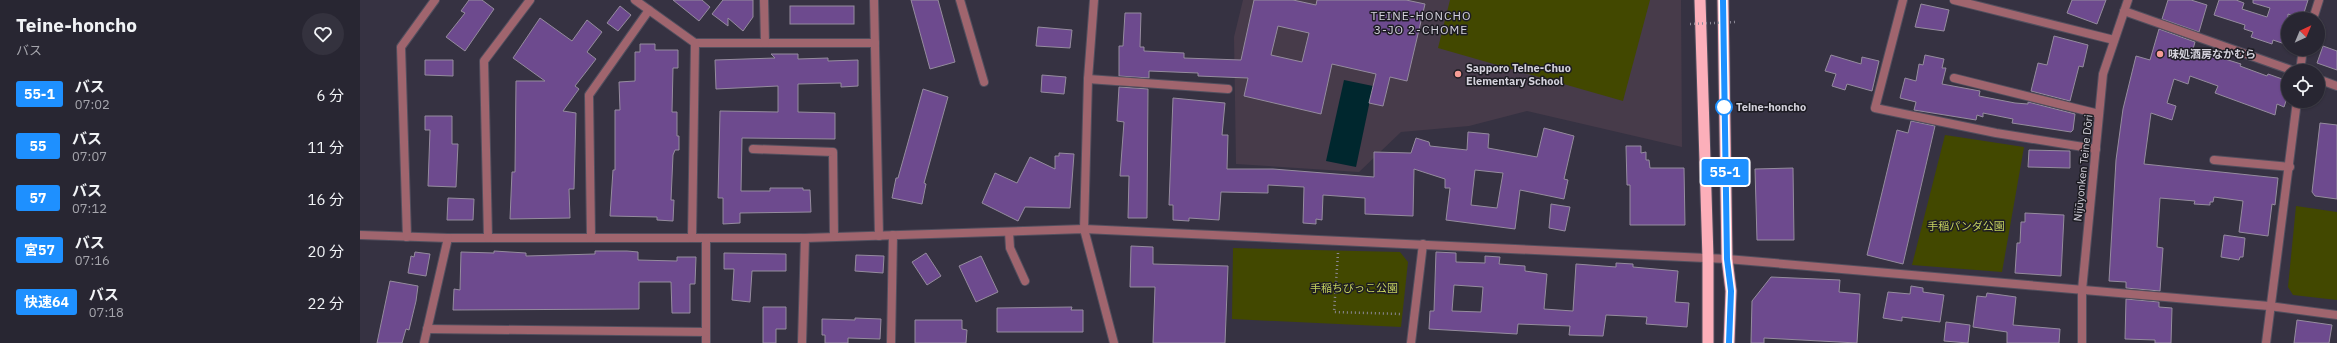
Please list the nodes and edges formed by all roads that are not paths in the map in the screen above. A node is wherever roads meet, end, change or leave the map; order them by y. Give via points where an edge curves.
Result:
1 (435, 0) edge
2 (530, 0) edge
3 (635, 0) edge
4 (764, 0) edge
5 (874, 0) edge
6 (960, 0) edge
7 (1094, 0) edge
8 (1700, 0) edge
9 (1723, 0) edge
10 (1904, 0) edge
11 (1954, 0) edge
12 (2128, 0) edge
13 (2319, 0) edge
14 (649, 10) junction
15 (2124, 11) junction
16 (2315, 12) edge
17 (2114, 40) junction
18 (695, 43) junction
19 (765, 43) junction
20 (875, 43) junction
21 (2281, 66) edge
22 (1954, 78) dead end
23 (1088, 79) junction
24 (984, 82) dead end
25 (2325, 82) edge
26 (2337, 86) edge
27 (1228, 89) dead end
28 (2296, 108) edge
29 (2099, 114) junction
30 (753, 149) dead end
31 (2096, 149) junction
32 (2214, 160) dead end
33 (2290, 167) junction
34 (1084, 229) junction
35 (1009, 232) junction
36 (360, 235) edge
37 (892, 235) junction
38 (879, 236) junction
39 (407, 237) junction
40 (834, 237) junction
41 (448, 238) junction
42 (488, 238) junction
43 (591, 238) junction
44 (692, 238) junction
45 (706, 238) junction
46 (805, 238) junction
47 (1423, 244) junction
48 (1708, 258) junction
49 (1727, 259) junction
50 (1025, 281) dead end
51 (2082, 290) junction
52 (2269, 306) junction
53 (2337, 315) edge
54 (427, 329) junction
55 (706, 332) junction
56 (424, 343) edge
57 (706, 343) edge
58 (802, 343) edge
59 (891, 343) edge
60 (1114, 343) edge
61 (1411, 343) edge
62 (1708, 343) edge
63 (1729, 343) edge
64 (2082, 343) edge
65 (2266, 343) edge

1 - 39 street via 401,47
2 - 42 street via 484,61
3 - 14 street
4 - 19 street
5 - 20 street
6 - 24 street
7 - 23 street
8 - 48 highway
9 - 49 highway
10 - 31 street via 1876,108 1996,133
11 - 17 street
12 - 15 street, Nijūyonken Teine Dōri
13 - 16 street
14 - 18 street
14 - 43 street via 589,95
15 - 17 street, Nijūyonken Teine Dōri
15 - 21 street
17 - 29 street, Nijūyonken Teine Dōri via 2103,74
18 - 19 street
18 - 44 street
19 - 20 street
20 - 38 street
22 - 29 street
23 - 27 street
23 - 34 street
25 - 26 street
28 - 33 street
29 - 31 street, Nijūyonken Teine Dōri
30 - 40 street via 833,152
31 - 51 street, Nijūyonken Teine Dōri
32 - 33 street
33 - 52 street
34 - 35 street
34 - 47 street
34 - 60 street
35 - 37 street
35 - 50 street via 1010,248
36 - 39 street
37 - 38 street
37 - 59 street
38 - 40 street
39 - 41 street
40 - 46 street
41 - 42 street
41 - 54 street
42 - 43 street
43 - 44 street
44 - 45 street
45 - 46 street
45 - 55 street
46 - 58 street
47 - 48 street
47 - 61 street
48 - 49 street
48 - 62 highway
49 - 51 street
49 - 63 highway via 1731,291
51 - 52 street
51 - 64 street, Nijūyonken Teine Dōri
52 - 53 street
52 - 65 street
54 - 55 street
54 - 56 street
55 - 57 street

